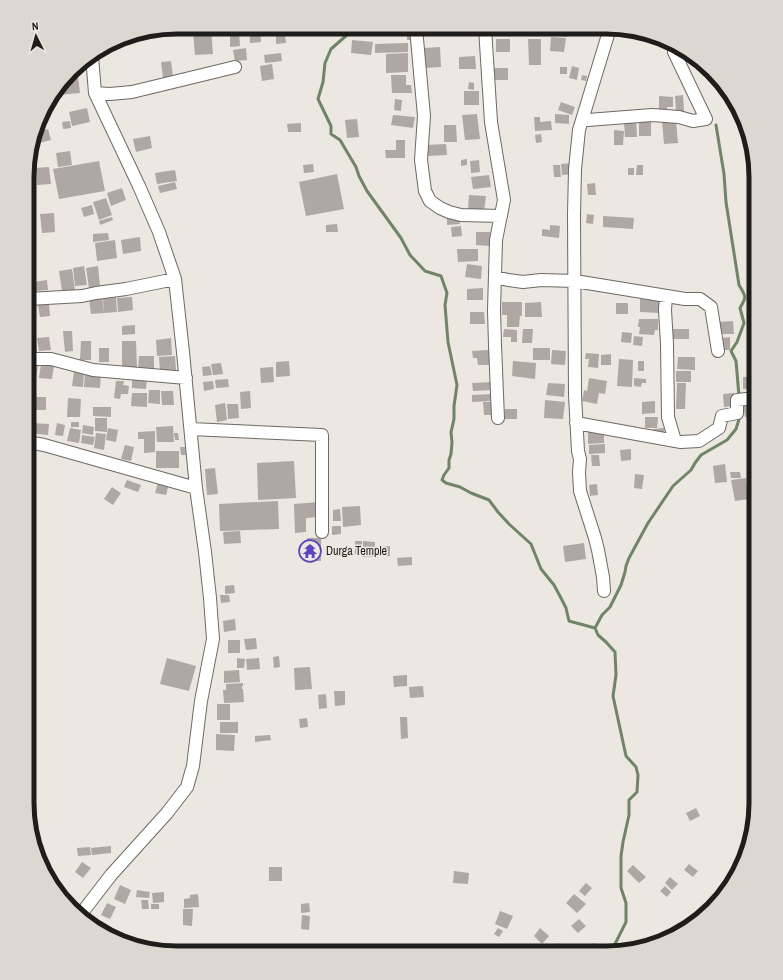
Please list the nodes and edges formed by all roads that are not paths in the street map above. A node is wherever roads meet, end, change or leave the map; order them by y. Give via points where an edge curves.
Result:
1 (417, 34) edge
2 (485, 34) edge
3 (608, 34) edge
4 (674, 51) edge
5 (92, 62) edge
6 (235, 67) dead end
7 (95, 93) junction
8 (583, 117) junction
9 (501, 216) junction
10 (496, 277) junction
11 (175, 279) junction
12 (575, 281) junction
13 (666, 296) junction
14 (34, 299) edge
15 (718, 351) dead end
16 (34, 359) edge
17 (186, 378) junction
18 (749, 399) edge
19 (498, 418) dead end
20 (576, 423) junction
21 (191, 429) junction
22 (675, 441) junction
23 (34, 443) edge
24 (196, 488) junction
25 (322, 532) dead end
26 (604, 591) dead end
27 (83, 911) edge

1 - 9 street via 424,116 422,160 425,191 430,201 449,212
2 - 9 street via 491,122 504,200
3 - 8 street
4 - 8 street via 706,119 693,121 652,115 588,120
5 - 7 street
6 - 7 street via 132,92
7 - 11 street via 159,232
8 - 12 street via 575,169
9 - 10 street via 496,240
10 - 12 street via 523,282
10 - 19 street via 494,310
11 - 14 street via 82,296
11 - 17 street
12 - 13 street
12 - 20 street
13 - 15 street via 685,300 700,299 711,307
13 - 22 street via 668,417
16 - 17 street via 51,359 93,370
17 - 21 street
18 - 22 street via 737,400 737,413 722,416 719,428 698,441
20 - 22 street
20 - 26 street via 580,491 597,544
21 - 24 street
21 - 25 street via 322,435
23 - 24 street
24 - 27 street via 213,639 187,788 111,875

